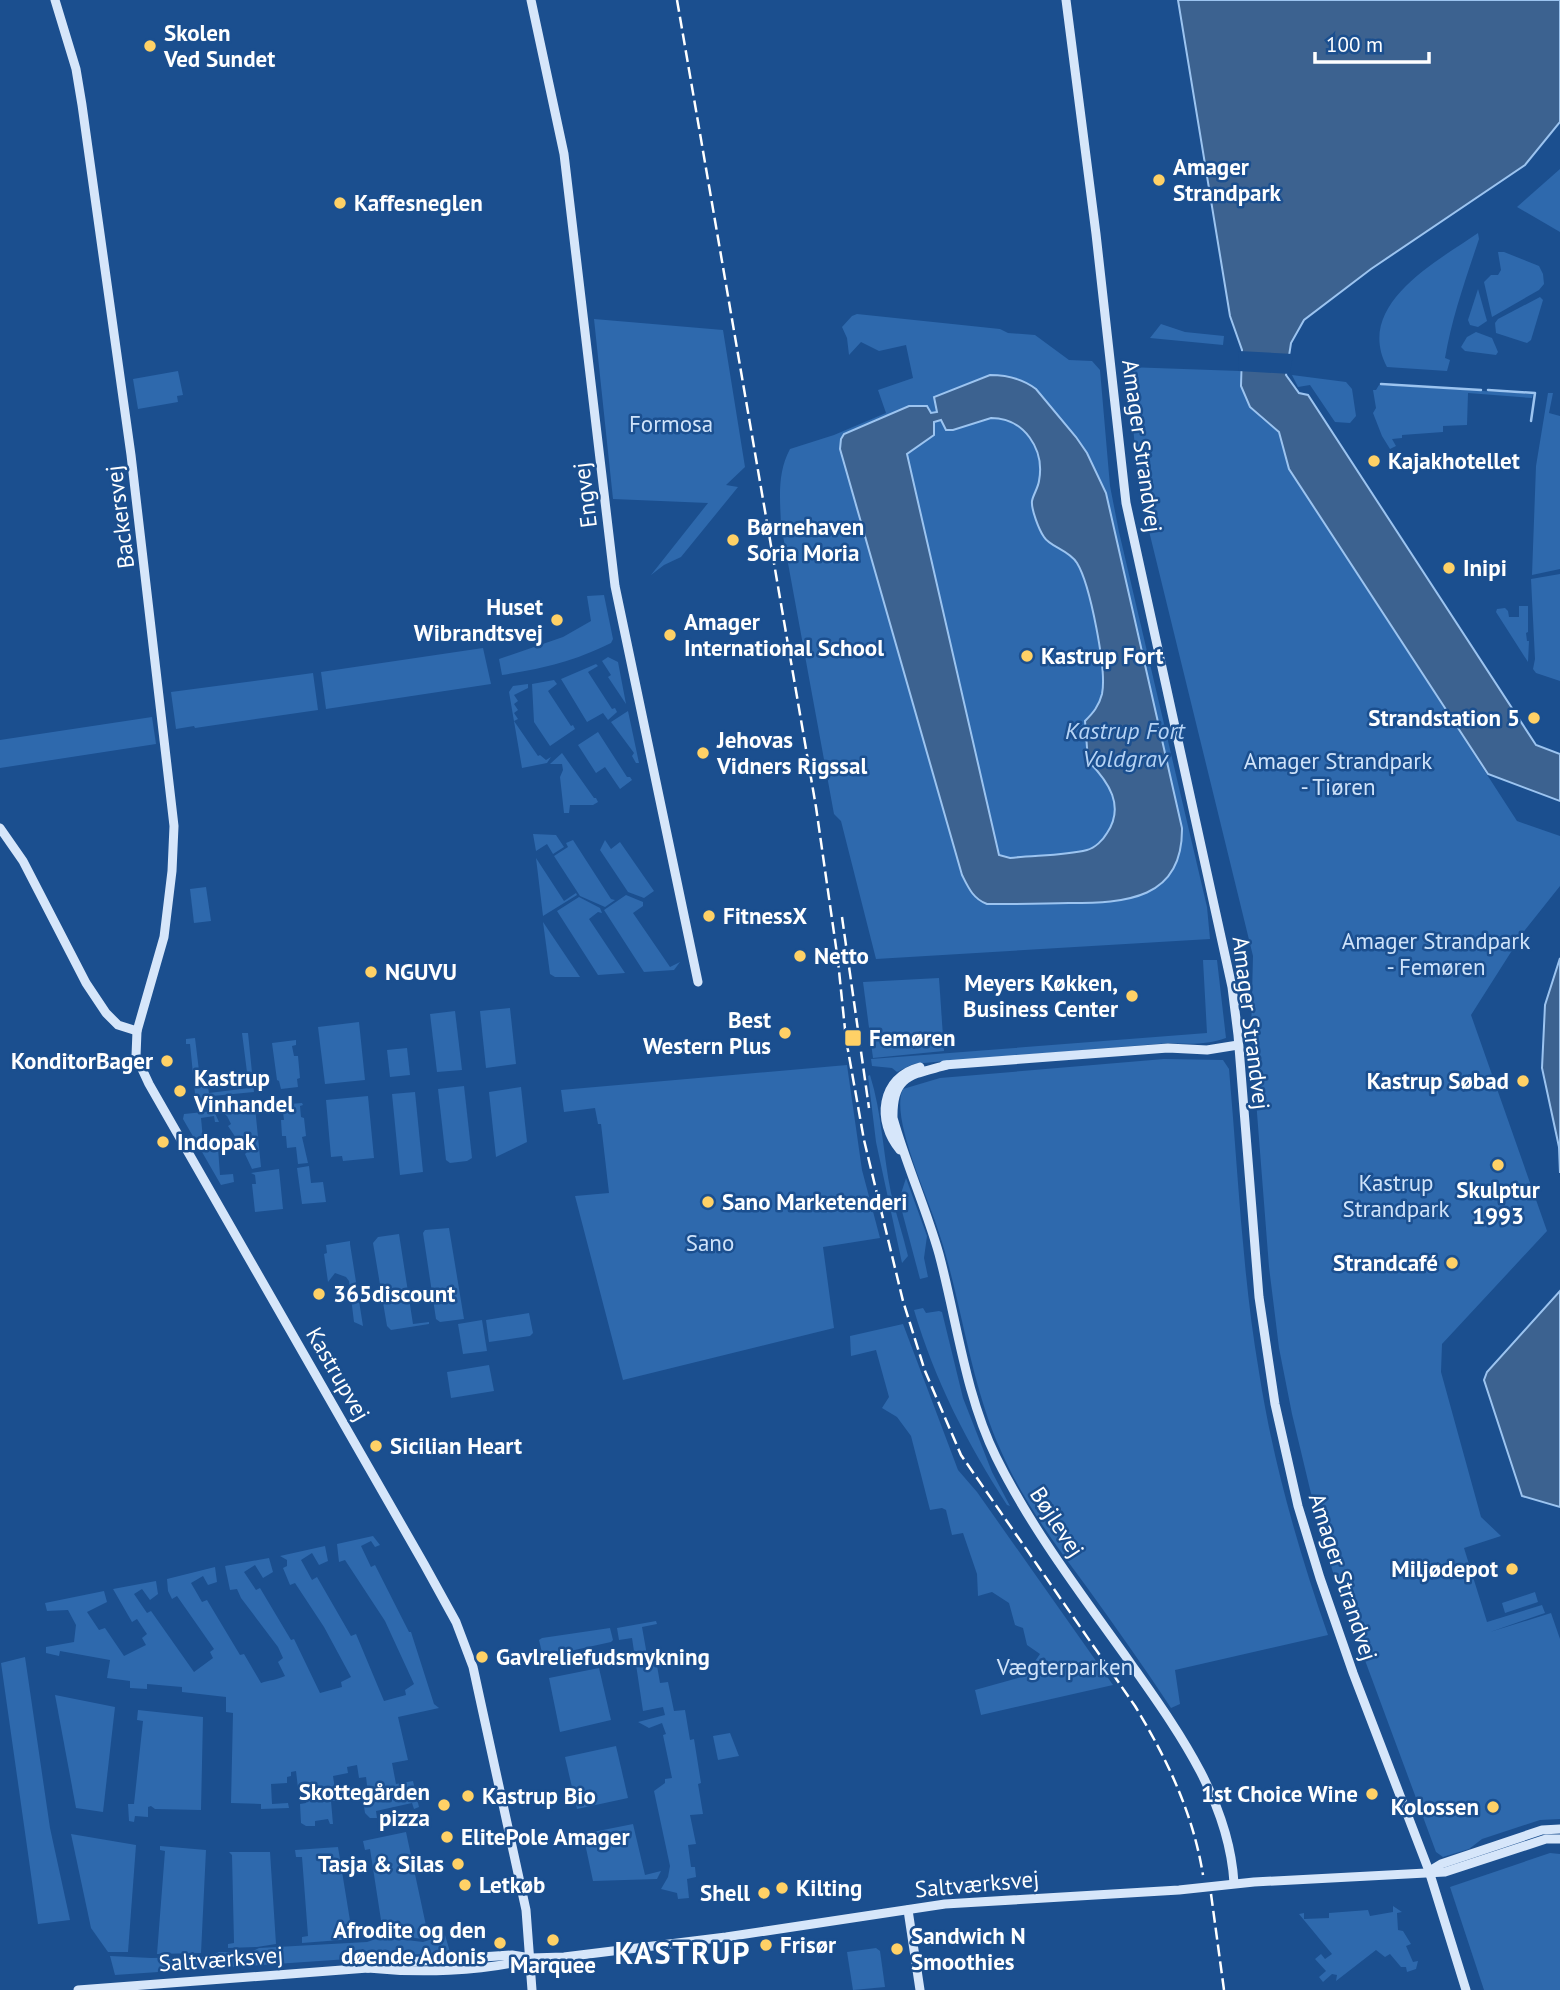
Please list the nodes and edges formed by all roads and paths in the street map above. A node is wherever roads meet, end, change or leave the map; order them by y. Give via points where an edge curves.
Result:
1 (55, 0) edge
2 (531, 0) edge
3 (1066, 0) edge
4 (0, 828) edge
5 (698, 982) dead end
6 (137, 1031) junction
7 (1238, 1045) junction
8 (1560, 1829) edge
9 (1560, 1839) edge
10 (1429, 1871) junction
11 (1234, 1883) junction
12 (908, 1910) junction
13 (531, 1958) junction
14 (78, 1990) edge
15 (532, 1990) edge
16 (920, 1990) edge
17 (1466, 1990) edge

1 - 6 street, Backersvej via 82,105 131,455 174,826 164,937
2 - 5 street, Engvej via 564,154 615,586
3 - 7 street, Amager Strandvej via 1125,503 1225,948
4 - 6 street via 23,861 106,1013 118,1025
6 - 13 street, Kastrupvej via 136,1056 149,1084 466,1644 519,1874
7 - 10 street, Amager Strandvej via 1259,1297 1275,1404 1320,1578
7 - 11 street, Bøjlevej via 922,1066 897,1077 886,1105 892,1141 904,1154 938,1250 967,1376 995,1455 1028,1519 1186,1746 1220,1816
8 - 10 street via 1542,1830
9 - 10 street via 1546,1839 1445,1872
10 - 11 street, Saltværksvej
10 - 17 street, Amager Strandvej
11 - 12 street, Saltværksvej
12 - 13 street, Saltværksvej via 726,1937
12 - 16 street
13 - 14 street, Saltværksvej via 512,1955 378,1964
13 - 15 street, Kastrupvej

